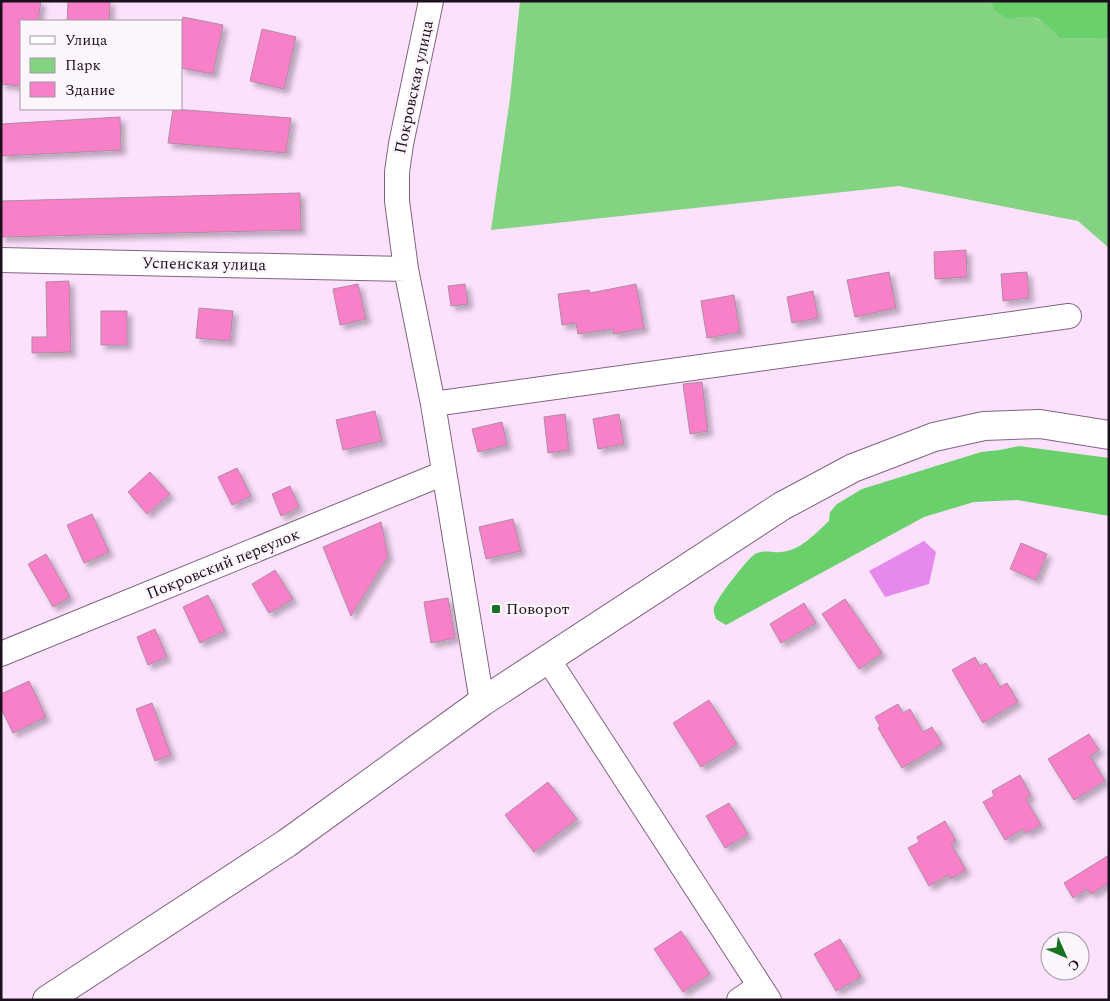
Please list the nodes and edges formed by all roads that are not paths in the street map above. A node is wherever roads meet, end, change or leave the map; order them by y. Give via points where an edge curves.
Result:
1 (432, 1) edge
2 (1, 260) edge
3 (406, 269) junction
4 (1069, 316) dead end
5 (433, 404) junction
6 (1109, 435) edge
7 (444, 473) junction
8 (1, 654) edge
9 (548, 659) junction
10 (482, 702) junction
11 (765, 993) edge
12 (46, 1000) edge
13 (739, 1000) edge

1 - 3 street, Покровская улица via 397,172 397,201
2 - 3 street, Успенская улица
3 - 5 street, Покровская улица
4 - 5 street
5 - 7 street, Покровская улица
6 - 9 main road via 1040,424 984,426 934,437 854,468 782,506
7 - 8 street, Покровский переулок
7 - 10 street, Покровская улица
9 - 10 main road
9 - 11 street
10 - 12 main road via 287,843
11 - 13 street

